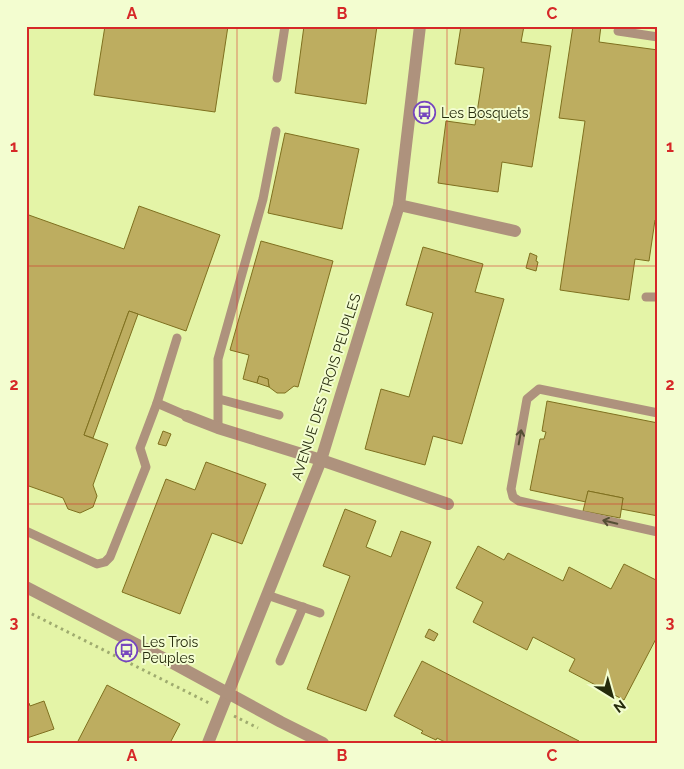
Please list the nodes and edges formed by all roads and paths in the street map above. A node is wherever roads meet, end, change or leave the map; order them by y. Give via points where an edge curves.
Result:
1 (285, 26) edge
2 (420, 26) edge
3 (618, 32) dead end
4 (658, 37) edge
5 (277, 78) dead end
6 (276, 130) dead end
7 (399, 206) junction
8 (515, 232) dead end
9 (646, 296) dead end
10 (658, 297) edge
11 (177, 338) dead end
12 (219, 399) junction
13 (157, 403) junction
14 (658, 413) edge
15 (279, 415) dead end
16 (187, 416) joint
17 (218, 428) junction
18 (321, 460) junction
19 (448, 504) dead end
20 (26, 531) edge
21 (658, 532) edge
22 (26, 587) edge
23 (267, 595) junction
24 (303, 607) junction
25 (26, 611) edge
26 (320, 613) dead end
27 (280, 661) dead end
28 (228, 694) junction
29 (222, 709) junction
30 (263, 730) dead end
31 (208, 743) edge
32 (323, 743) edge

1 - 5 lane
2 - 7 street, AVENUE DES TROIS PEUPLES
3 - 4 lane
6 - 12 lane via 263,200 218,359
7 - 8 street
7 - 18 street, AVENUE DES TROIS PEUPLES
9 - 10 lane
11 - 13 lane
12 - 15 lane
12 - 17 lane
13 - 16 lane
13 - 20 lane via 140,448 146,467 110,557 105,562 97,564
21 -> 14 lane via 519,501 513,497 511,489 527,399 539,389
16 - 17 street
17 - 18 street
18 - 19 street
18 - 23 street, AVENUE DES TROIS PEUPLES
22 - 28 street
23 - 24 lane
23 - 28 street, AVENUE DES TROIS PEUPLES
24 - 26 lane
24 - 27 lane
25 - 29 path
28 - 29 street, AVENUE DES TROIS PEUPLES
28 - 32 street
29 - 30 path
29 - 31 street, AVENUE DES TROIS PEUPLES

